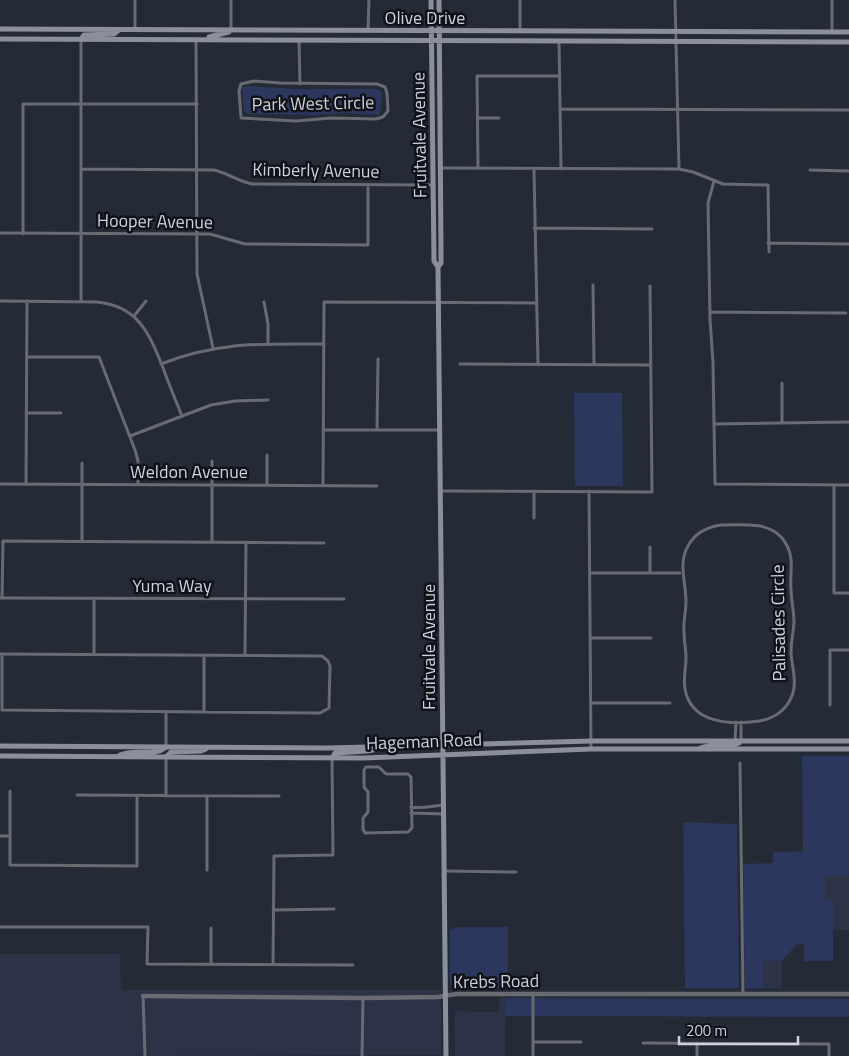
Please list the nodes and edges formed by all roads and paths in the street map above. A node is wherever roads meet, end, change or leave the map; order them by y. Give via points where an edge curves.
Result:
1 (135, 0) edge
2 (231, 0) edge
3 (369, 0) edge
4 (431, 0) edge
5 (439, 0) edge
6 (520, 0) edge
7 (675, 0) edge
8 (832, 0) edge
9 (0, 29) edge
10 (120, 30) junction
11 (135, 30) junction
12 (231, 30) junction
13 (368, 30) junction
14 (431, 30) junction
15 (439, 30) junction
16 (330, 31) junction
17 (520, 31) junction
18 (675, 31) junction
19 (832, 32) junction
20 (849, 32) edge
21 (0, 39) edge
22 (81, 39) junction
23 (196, 39) junction
24 (299, 40) junction
25 (431, 40) junction
26 (439, 40) junction
27 (559, 41) junction
28 (675, 41) junction
29 (849, 42) edge
30 (560, 76) junction
31 (300, 84) junction
32 (82, 104) junction
33 (197, 104) junction
34 (561, 109) junction
35 (679, 109) junction
36 (849, 110) edge
37 (478, 118) junction
38 (499, 118) dead end
39 (441, 168) junction
40 (478, 168) junction
41 (82, 169) junction
42 (197, 169) junction
43 (534, 169) junction
44 (561, 169) junction
45 (679, 169) junction
46 (810, 170) dead end
47 (849, 171) edge
48 (714, 181) junction
49 (368, 185) junction
50 (433, 185) junction
51 (441, 206) junction
52 (534, 228) junction
53 (652, 229) dead end
54 (0, 233) edge
55 (23, 234) junction
56 (82, 234) junction
57 (197, 234) junction
58 (768, 244) junction
59 (849, 244) edge
60 (768, 252) dead end
61 (438, 267) junction
62 (593, 285) dead end
63 (650, 286) dead end
64 (0, 301) edge
65 (27, 301) junction
66 (81, 301) junction
67 (146, 301) dead end
68 (264, 302) dead end
69 (439, 303) junction
70 (537, 303) junction
71 (710, 312) junction
72 (846, 313) dead end
73 (134, 316) junction
74 (268, 344) junction
75 (324, 344) junction
76 (213, 348) junction
77 (27, 357) junction
78 (378, 359) dead end
79 (161, 364) junction
80 (460, 364) dead end
81 (538, 365) junction
82 (594, 365) junction
83 (651, 365) junction
84 (782, 383) dead end
85 (268, 400) dead end
86 (26, 413) junction
87 (61, 413) dead end
88 (182, 416) junction
89 (849, 422) edge
90 (782, 423) junction
91 (714, 424) junction
92 (323, 430) junction
93 (377, 430) junction
94 (441, 430) junction
95 (130, 436) junction
96 (267, 455) dead end
97 (212, 461) dead end
98 (82, 463) dead end
99 (0, 484) edge
100 (26, 484) junction
101 (82, 484) junction
102 (138, 485) junction
103 (212, 485) junction
104 (267, 485) junction
105 (834, 485) junction
106 (849, 485) edge
107 (323, 486) junction
108 (377, 486) dead end
109 (441, 491) junction
110 (534, 491) junction
111 (589, 491) junction
112 (534, 518) dead end
113 (82, 541) junction
114 (212, 542) junction
115 (246, 542) junction
116 (324, 542) dead end
117 (650, 547) dead end
118 (590, 573) junction
119 (650, 573) junction
120 (680, 573) dead end
121 (849, 593) edge
122 (1, 598) edge
123 (94, 598) junction
124 (246, 599) junction
125 (344, 599) dead end
126 (591, 638) junction
127 (651, 638) dead end
128 (849, 650) edge
129 (1, 654) edge
130 (94, 655) junction
131 (204, 655) junction
132 (246, 656) junction
133 (592, 702) junction
134 (670, 703) dead end
135 (830, 706) dead end
136 (166, 712) junction
137 (204, 712) junction
138 (736, 722) junction
139 (741, 722) junction
140 (736, 729) junction
141 (741, 730) junction
142 (592, 741) junction
143 (849, 741) edge
144 (738, 742) junction
145 (542, 743) junction
146 (0, 746) edge
147 (443, 746) junction
148 (166, 748) junction
149 (209, 748) junction
150 (380, 748) junction
151 (849, 748) edge
152 (591, 749) junction
153 (698, 749) junction
154 (500, 752) junction
155 (443, 755) junction
156 (0, 756) edge
157 (118, 757) junction
158 (166, 757) junction
159 (332, 758) junction
160 (740, 763) dead end
161 (10, 791) dead end
162 (77, 795) dead end
163 (137, 796) junction
164 (166, 796) junction
165 (207, 796) junction
166 (278, 796) dead end
167 (444, 805) junction
168 (411, 807) junction
169 (426, 807) junction
170 (411, 812) junction
171 (426, 812) junction
172 (444, 814) junction
173 (0, 836) edge
174 (10, 836) junction
175 (207, 870) dead end
176 (446, 871) junction
177 (516, 872) dead end
178 (334, 909) dead end
179 (274, 910) junction
180 (0, 927) edge
181 (211, 928) dead end
182 (211, 964) junction
183 (273, 964) junction
184 (352, 965) dead end
185 (533, 994) junction
186 (742, 994) junction
187 (849, 994) edge
188 (446, 995) junction
189 (143, 996) joint
190 (362, 998) junction
191 (534, 1042) junction
192 (581, 1042) dead end
193 (643, 1043) dead end
194 (697, 1043) junction
195 (144, 1056) edge
196 (362, 1056) edge
197 (446, 1056) edge
198 (534, 1056) edge
199 (697, 1056) edge
200 (829, 1056) edge

1 - 11 street
2 - 12 street
3 - 13 street
4 - 14 main road, Fruitvale Avenue
5 - 15 main road, Fruitvale Avenue
6 - 17 street
7 - 18 street
8 - 19 street
9 - 10 main road, Olive Drive
10 - 11 main road, Olive Drive
10 - 22 main road via 114,34 84,35
11 - 12 main road, Olive Drive
12 - 16 main road, Olive Drive
12 - 23 main road via 227,34
13 - 14 main road, Olive Drive
13 - 16 main road, Olive Drive
14 - 15 main road, Olive Drive
14 - 25 main road, Fruitvale Avenue
15 - 17 main road, Olive Drive
15 - 26 main road, Fruitvale Avenue
16 - 24 main road via 303,35
17 - 18 main road, Olive Drive
18 - 19 main road, Olive Drive
18 - 28 street
19 - 20 main road, Olive Drive
21 - 22 main road, Olive Drive
22 - 23 main road, Olive Drive
22 - 32 street
23 - 24 main road, Olive Drive
23 - 33 street
24 - 25 main road, Olive Drive
24 - 31 street
25 - 26 main road, Olive Drive
25 - 50 main road, Fruitvale Avenue
26 - 27 main road, Olive Drive
26 - 39 main road, Fruitvale Avenue
27 - 28 main road, Olive Drive
27 - 30 street
28 - 29 main road, Olive Drive
28 - 35 street
30 - 34 street
30 - 37 street via 477,76
31 - 31 street, Park West Circle via 254,80 241,84 241,118 296,121 376,119 388,111 387,93 377,84
32 - 33 street
32 - 41 street
32 - 55 street via 23,104
33 - 42 street
34 - 35 street
34 - 44 street
35 - 36 street
35 - 45 street
37 - 38 street
37 - 40 street
39 - 40 street
39 - 51 main road, Fruitvale Avenue
40 - 43 street
41 - 42 street, Kimberly Avenue
41 - 56 street
42 - 49 street, Kimberly Avenue via 221,172 253,184
42 - 57 street
43 - 44 street
43 - 52 street
44 - 45 street
45 - 48 street
46 - 47 street
48 - 58 street via 731,185 768,185
48 - 71 street via 708,203
49 - 50 street, Kimberly Avenue
49 - 57 street, Hooper Avenue via 368,245 244,244 216,235
50 - 51 main road
50 - 61 main road, Fruitvale Avenue via 434,261
51 - 61 main road, Fruitvale Avenue via 441,263
52 - 53 street
52 - 70 street
54 - 55 street, Hooper Avenue
55 - 56 street, Hooper Avenue
56 - 57 street, Hooper Avenue
56 - 66 street
57 - 76 street via 198,280
58 - 59 street
58 - 60 street
61 - 69 main road, Fruitvale Avenue
62 - 82 street
63 - 83 street
64 - 65 street
65 - 66 street
65 - 77 street
66 - 73 street via 112,304
67 - 73 street
68 - 74 street
69 - 70 street
69 - 75 street via 324,302
69 - 94 main road, Fruitvale Avenue
70 - 81 street
71 - 72 street
71 - 91 street
73 - 79 street via 147,331
74 - 75 street
74 - 76 street
75 - 92 street
76 - 79 street
77 - 86 street
77 - 95 street via 99,357
78 - 93 street
79 - 88 street
80 - 81 street
81 - 82 street
82 - 83 street
83 - 111 street via 652,492
84 - 90 street
85 - 88 street via 223,403
86 - 87 street
86 - 100 street
88 - 95 street
89 - 90 street
90 - 91 street
91 - 105 street via 715,484
92 - 93 street
92 - 107 street
93 - 94 street
94 - 109 main road, Fruitvale Avenue
95 - 102 street via 137,455
96 - 104 street
97 - 103 street
98 - 101 street
99 - 100 street, Weldon Avenue
100 - 101 street, Weldon Avenue
101 - 102 street, Weldon Avenue
101 - 113 street
102 - 103 street, Weldon Avenue
103 - 104 street, Weldon Avenue
103 - 114 street
104 - 107 street, Weldon Avenue
105 - 106 street
105 - 121 street via 834,593
107 - 108 street, Weldon Avenue
109 - 110 street
109 - 147 main road, Fruitvale Avenue
110 - 111 street
110 - 112 street
111 - 118 street
113 - 114 street
113 - 122 street via 3,541
114 - 115 street
115 - 116 street
115 - 124 street
117 - 119 street
118 - 119 street
118 - 126 street
119 - 120 street
122 - 123 street, Yuma Way
123 - 124 street, Yuma Way
123 - 130 street
124 - 125 street, Yuma Way
124 - 132 street
126 - 127 street
126 - 133 street
128 - 135 street via 830,650
129 - 130 street
129 - 136 street via 2,710
130 - 131 street
131 - 132 street
131 - 137 street
132 - 137 street via 322,656 330,666 329,708 320,713
133 - 134 street
133 - 142 street
136 - 137 street
136 - 148 street
138 - 139 street, Palisades Circle
138 - 139 street, Palisades Circle via 703,716 688,699 685,688 686,594 683,563 688,544 694,536 702,530 722,525 763,526 773,530 788,547 791,558 794,623 791,653 795,685 792,696 786,706 768,720
138 - 140 street
139 - 141 street
140 - 141 street
140 - 144 street
141 - 144 street
142 - 144 main road, Hageman Road
142 - 145 main road, Hageman Road
142 - 152 street
143 - 144 main road, Hageman Road
144 - 153 main road via 733,745 705,745
145 - 147 main road, Hageman Road
145 - 154 main road via 516,746
146 - 148 main road, Hageman Road
147 - 150 main road, Hageman Road
147 - 155 main road, Fruitvale Avenue
148 - 149 main road, Hageman Road
148 - 157 main road via 160,752 128,752
149 - 150 main road, Hageman Road
149 - 158 main road via 201,752 171,752
150 - 159 main road via 335,752
151 - 153 main road, Hageman Road
152 - 153 main road, Hageman Road
152 - 154 main road, Hageman Road
154 - 155 main road, Hageman Road
155 - 159 main road, Hageman Road
155 - 167 main road, Fruitvale Avenue
156 - 157 main road, Hageman Road
157 - 158 main road, Hageman Road
158 - 159 main road, Hageman Road
158 - 164 street
159 - 179 street via 333,855 274,856
160 - 186 street
161 - 174 street
162 - 163 street
163 - 164 street
163 - 174 street via 137,866 10,865
164 - 165 street
165 - 166 street
165 - 175 street
167 - 169 street
167 - 172 main road, Fruitvale Avenue
168 - 169 street
168 - 170 street
168 - 170 street via 410,775 386,774 379,767 364,768 364,787 368,795 368,812 363,820 365,833 408,832 412,828
169 - 171 street
170 - 171 street
171 - 172 street
172 - 176 main road, Fruitvale Avenue
173 - 174 street
176 - 177 street
176 - 188 main road, Fruitvale Avenue
178 - 179 street
179 - 183 street
180 - 182 street via 148,927 147,964
181 - 182 street
182 - 183 street
183 - 184 street
185 - 186 street, Krebs Road
185 - 188 street, Krebs Road
185 - 191 street
186 - 187 street, Krebs Road
188 - 190 street, Krebs Road
188 - 197 main road, Fruitvale Avenue
189 - 190 street, Krebs Road
189 - 195 street
190 - 196 street
191 - 192 street
191 - 198 street
193 - 194 street
194 - 199 street
194 - 200 street via 829,1044

